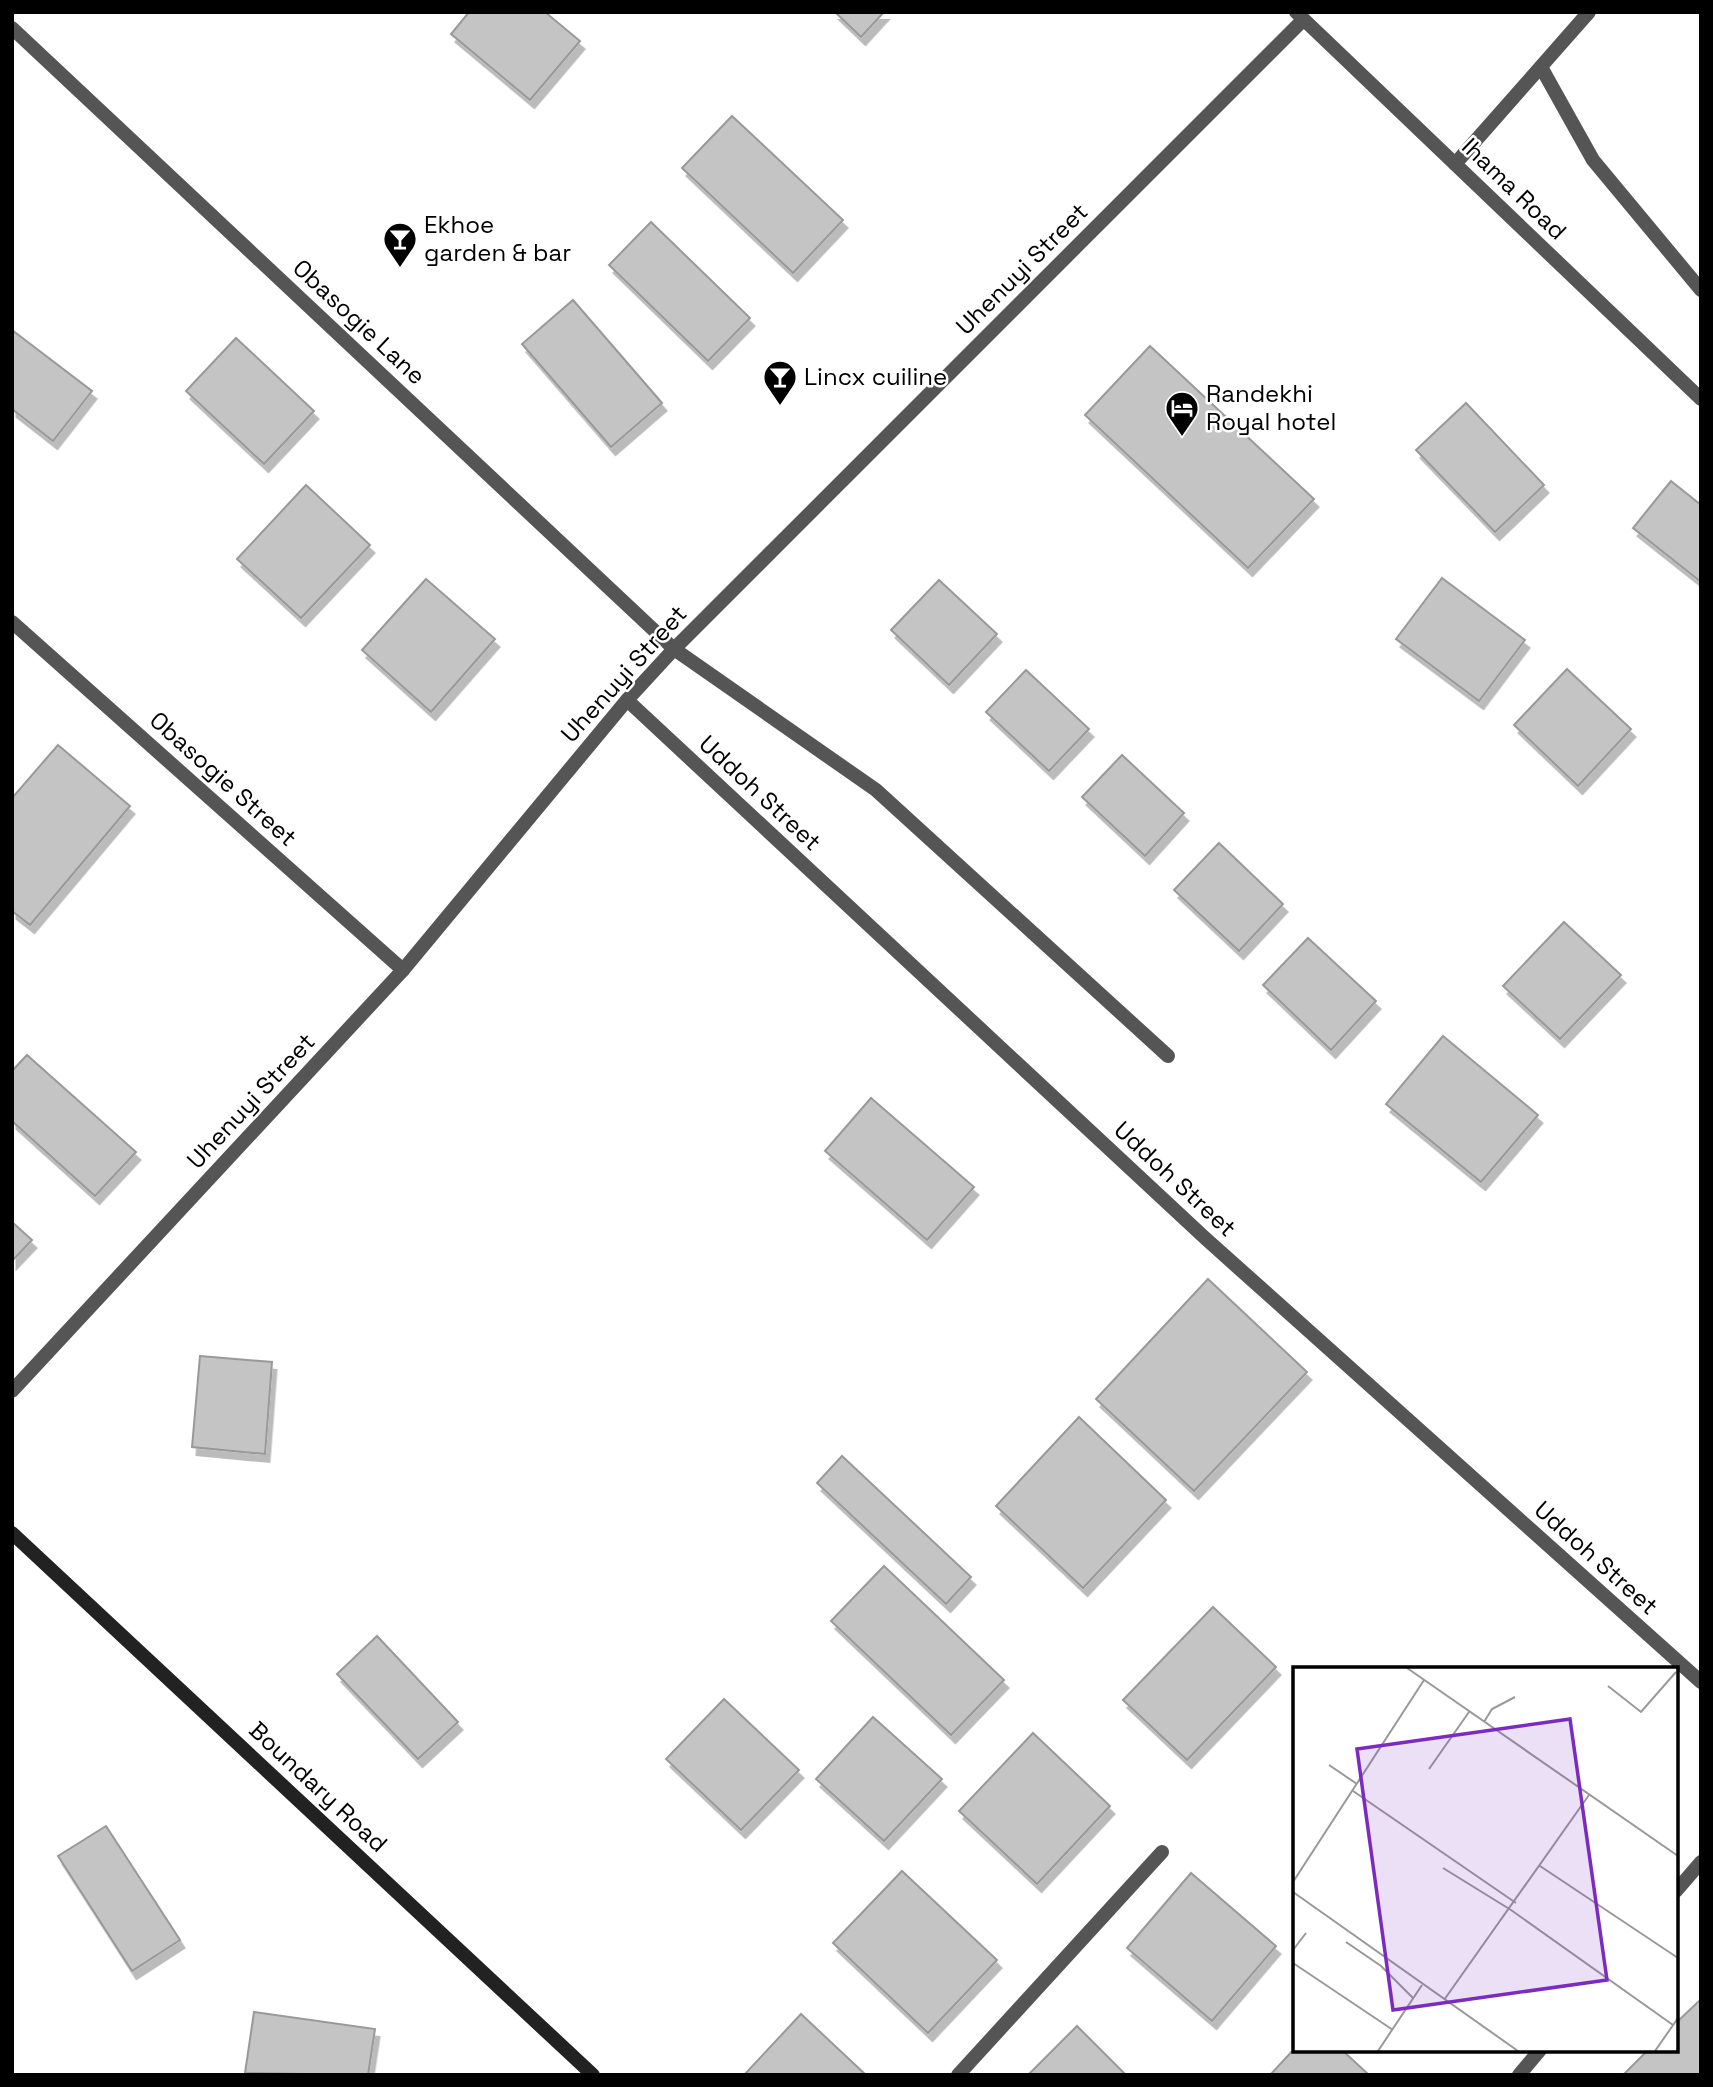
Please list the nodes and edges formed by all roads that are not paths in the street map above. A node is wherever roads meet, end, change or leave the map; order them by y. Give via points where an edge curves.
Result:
1 (1589, 12) edge
2 (1300, 16) edge
3 (12, 28) edge
4 (1541, 68) junction
5 (1455, 164) junction
6 (1701, 290) edge
7 (1701, 399) edge
8 (12, 622) edge
9 (674, 649) junction
10 (627, 700) junction
11 (404, 970) junction
12 (1168, 1056) dead end
13 (12, 1391) edge
14 (12, 1533) edge
15 (1701, 1682) edge
16 (1162, 1852) dead end
17 (1701, 1863) edge
18 (1678, 1889) edge
19 (1538, 2052) edge
20 (593, 2075) edge
21 (958, 2075) edge
22 (1519, 2075) edge

1 - 4 street
2 - 5 street, Ihama Road
2 - 9 street, Uhenuyi Street
3 - 9 street, Obasogie Lane
4 - 5 street
4 - 6 street via 1593,160
5 - 7 street, Ihama Road
8 - 11 street, Obasogie Street
9 - 10 street, Uhenuyi Street
9 - 12 street, Obasogie Lane via 876,790
10 - 11 street, Uhenuyi Street
10 - 15 street, Uddoh Street via 1205,1238
11 - 13 street, Uhenuyi Street
14 - 20 street, Boundary Road
16 - 21 street
17 - 18 street
19 - 22 street

